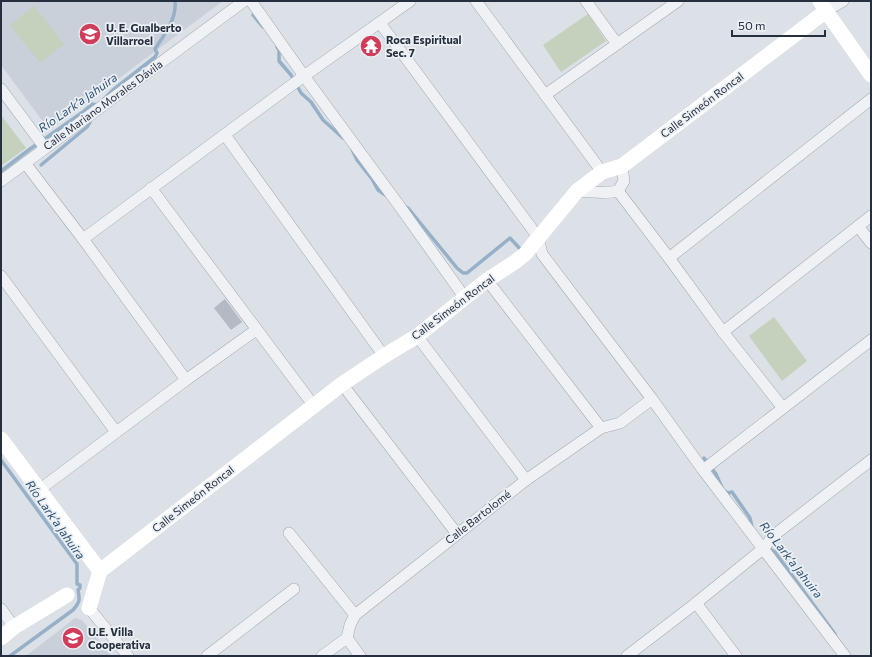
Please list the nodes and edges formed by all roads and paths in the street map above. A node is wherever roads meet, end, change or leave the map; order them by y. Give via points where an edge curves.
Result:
1 (244, 1) edge
2 (251, 1) edge
3 (410, 1) edge
4 (476, 1) edge
5 (586, 1) edge
6 (678, 1) edge
7 (843, 1) edge
8 (823, 6) edge
9 (380, 23) junction
10 (617, 44) junction
11 (871, 75) edge
12 (304, 76) junction
13 (1, 89) edge
14 (545, 95) junction
15 (871, 99) edge
16 (225, 135) junction
17 (45, 148) junction
18 (25, 163) junction
19 (622, 166) junction
20 (602, 172) junction
21 (1, 181) edge
22 (151, 188) junction
23 (577, 191) junction
24 (618, 191) junction
25 (871, 216) edge
26 (858, 226) junction
27 (538, 237) junction
28 (83, 239) junction
29 (871, 243) edge
30 (669, 258) junction
31 (1, 276) edge
32 (487, 280) junction
33 (465, 298) junction
34 (256, 330) junction
35 (723, 332) junction
36 (417, 336) junction
37 (871, 340) edge
38 (384, 356) junction
39 (186, 380) junction
40 (342, 384) junction
41 (652, 399) junction
42 (314, 406) junction
43 (783, 408) junction
44 (601, 428) junction
45 (116, 432) junction
46 (1, 439) edge
47 (871, 460) edge
48 (703, 470) junction
49 (526, 480) junction
50 (39, 490) junction
51 (289, 533) dead end
52 (457, 534) junction
53 (764, 548) junction
54 (100, 571) junction
55 (294, 589) dead end
56 (67, 595) dead end
57 (696, 603) junction
58 (89, 608) joint
59 (1, 609) edge
60 (355, 615) junction
61 (14, 627) junction
62 (1, 638) edge
63 (347, 638) junction
64 (128, 656) edge
65 (207, 656) edge
66 (322, 656) edge
67 (360, 656) edge
68 (627, 656) edge
69 (736, 656) edge
70 (845, 656) edge

1 - 17 street, Calle Mariano Morales Dávila
2 - 12 street
3 - 9 street
4 - 14 street
5 - 10 street
6 - 10 street
7 - 8 street
8 - 11 street
8 - 19 street, Calle Simeón Roncal
9 - 12 street
9 - 27 street
10 - 14 street
12 - 16 street
12 - 33 street
13 - 17 street
14 - 20 street
15 - 30 street
16 - 22 street
16 - 38 street
17 - 18 street, Calle Mariano Morales Dávila
18 - 21 street, Calle Mariano Morales Dávila
18 - 28 street
19 - 20 street, Calle Simeón Roncal
19 - 24 street via 624,181
20 - 23 street, Calle Simeón Roncal
22 - 28 street
22 - 34 street
23 - 24 street
23 - 27 street, Calle Simeón Roncal
24 - 30 street
25 - 26 street
26 - 29 street
26 - 35 street
27 - 32 street, Calle Simeón Roncal via 525,254
27 - 41 street via 542,254
28 - 39 street
30 - 35 street
31 - 45 street
32 - 33 street, Calle Simeón Roncal
32 - 44 street
33 - 36 street, Calle Simeón Roncal
34 - 39 street
34 - 42 street
35 - 43 street
36 - 38 street, Calle Simeón Roncal
36 - 49 street
37 - 43 street
38 - 40 street, Calle Simeón Roncal
39 - 45 street
40 - 42 street, Calle Simeón Roncal
40 - 52 street
41 - 44 street, Calle Bartolomé via 620,423
41 - 48 street
42 - 54 street, Calle Simeón Roncal
43 - 48 street
44 - 49 street, Calle Bartolomé
45 - 50 street
46 - 50 street
47 - 53 street via 772,536
48 - 53 street
49 - 52 street, Calle Bartolomé
50 - 54 street
51 - 60 street
52 - 60 street, Calle Bartolomé
53 - 57 street
53 - 70 street
54 - 58 street
55 - 65 street
56 - 61 street
57 - 68 street
57 - 69 street
58 - 64 street
59 - 61 street
60 - 63 street
61 - 62 street
63 - 66 street
63 - 67 street

